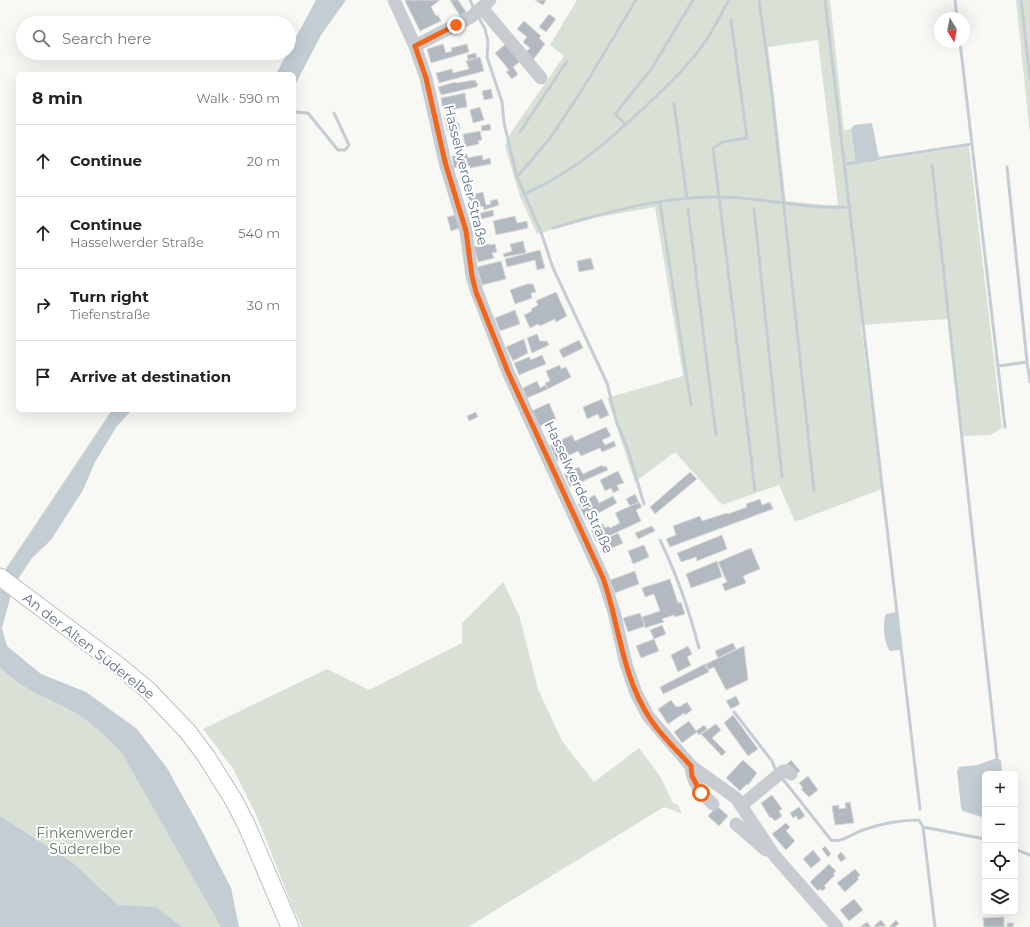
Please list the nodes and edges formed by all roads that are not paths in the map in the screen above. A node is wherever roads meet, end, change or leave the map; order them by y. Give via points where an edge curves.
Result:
1 (394, 0) edge
2 (481, 9) edge
3 (415, 46) junction
4 (541, 78) dead end
5 (0, 577) edge
6 (691, 766) junction
7 (790, 774) dead end
8 (713, 804) dead end
9 (742, 805) junction
10 (736, 824) dead end
11 (774, 855) junction
12 (290, 927) edge
13 (837, 927) edge

1 - 3 street, Hasselwerder Straße
2 - 3 street
2 - 4 street
3 - 6 street, Hasselwerder Straße via 426,78 445,162 466,231 476,292 490,330 603,578 636,693 656,727
5 - 12 main road, An der Alten Süderelbe via 134,678 166,707 188,732 206,756 246,824
6 - 8 street via 692,776 701,793
6 - 9 street, Hasselwerder Straße
7 - 9 street via 783,771
9 - 11 street, Hasselwerder Straße
10 - 11 street via 761,847
11 - 13 street, Hasselwerder Straße

